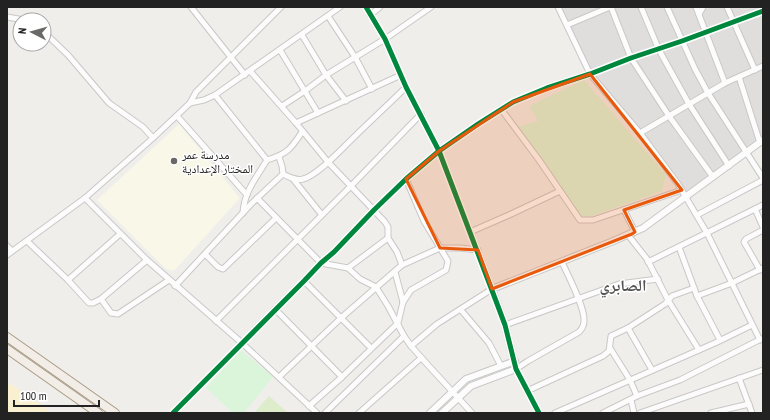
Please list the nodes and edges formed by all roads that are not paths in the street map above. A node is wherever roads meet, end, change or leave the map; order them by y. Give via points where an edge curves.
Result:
1 (191, 7) edge
2 (280, 7) edge
3 (340, 7) edge
4 (366, 7) edge
5 (380, 7) edge
6 (431, 7) edge
7 (558, 7) edge
8 (611, 7) edge
9 (641, 7) edge
10 (667, 7) edge
11 (696, 7) edge
12 (703, 7) edge
13 (727, 7) edge
14 (763, 11) edge
15 (699, 14) junction
16 (370, 15) junction
17 (328, 16) junction
18 (733, 23) junction
19 (567, 25) junction
20 (706, 32) junction
21 (302, 35) junction
22 (52, 39) edge
23 (384, 39) junction
24 (682, 42) junction
25 (280, 50) junction
26 (659, 50) junction
27 (232, 56) junction
28 (355, 57) junction
29 (631, 58) junction
30 (763, 66) edge
31 (755, 70) junction
32 (250, 71) junction
33 (590, 74) junction
34 (245, 75) junction
35 (326, 75) junction
36 (401, 75) junction
37 (740, 77) junction
38 (725, 83) junction
39 (406, 87) junction
40 (372, 89) junction
41 (306, 91) junction
42 (708, 93) junction
43 (216, 95) junction
44 (346, 101) junction
45 (190, 103) junction
46 (689, 104) junction
47 (282, 106) junction
48 (501, 109) junction
49 (318, 113) junction
50 (421, 114) junction
51 (177, 116) junction
52 (669, 116) junction
53 (296, 123) junction
54 (302, 132) junction
55 (640, 134) junction
56 (153, 138) junction
57 (761, 141) edge
58 (438, 150) junction
59 (747, 152) junction
60 (279, 157) junction
61 (267, 160) junction
62 (328, 162) junction
63 (728, 166) junction
64 (283, 174) junction
65 (713, 177) junction
66 (293, 179) junction
67 (406, 179) junction
68 (763, 179) edge
69 (350, 187) junction
70 (682, 190) junction
71 (560, 191) junction
72 (247, 195) junction
73 (686, 197) junction
74 (85, 198) junction
75 (257, 198) junction
76 (763, 204) edge
77 (755, 209) junction
78 (374, 210) junction
79 (624, 210) junction
80 (243, 213) junction
81 (322, 215) junction
82 (697, 215) junction
83 (276, 218) junction
84 (763, 229) edge
85 (470, 232) junction
86 (635, 232) junction
87 (707, 233) junction
88 (120, 234) junction
89 (628, 235) junction
90 (388, 238) junction
91 (298, 239) junction
92 (26, 241) junction
93 (7, 246) edge
94 (679, 247) junction
95 (440, 248) junction
96 (478, 250) junction
97 (12, 251) junction
98 (205, 254) junction
99 (7, 255) edge
100 (147, 260) junction
101 (562, 262) junction
102 (648, 262) junction
103 (321, 263) junction
104 (402, 265) junction
105 (348, 268) junction
106 (761, 269) edge
107 (395, 272) junction
108 (658, 279) junction
109 (68, 280) junction
110 (169, 280) junction
111 (304, 281) junction
112 (732, 283) junction
113 (176, 286) junction
114 (376, 287) junction
115 (694, 288) junction
116 (492, 289) junction
117 (697, 296) junction
118 (100, 299) junction
119 (578, 300) junction
120 (668, 300) junction
121 (403, 302) junction
122 (275, 309) junction
123 (461, 310) junction
124 (341, 318) junction
125 (216, 321) junction
126 (398, 323) junction
127 (505, 325) junction
128 (752, 325) junction
129 (628, 328) junction
130 (404, 336) junction
131 (7, 337) edge
132 (761, 339) edge
133 (720, 340) junction
134 (242, 343) junction
135 (311, 346) junction
136 (412, 346) junction
137 (371, 348) junction
138 (610, 348) junction
139 (7, 349) edge
140 (699, 350) junction
141 (421, 358) junction
142 (515, 361) junction
143 (528, 361) junction
144 (501, 366) junction
145 (516, 370) junction
146 (652, 370) junction
147 (763, 370) edge
148 (278, 377) junction
149 (342, 377) junction
150 (739, 378) junction
151 (630, 380) junction
152 (453, 391) junction
153 (527, 391) junction
154 (637, 396) junction
155 (459, 397) junction
156 (631, 400) junction
157 (749, 404) junction
158 (309, 406) junction
159 (98, 413) edge
160 (115, 413) edge
161 (173, 413) edge
162 (317, 413) edge
163 (325, 413) edge
164 (359, 413) edge
165 (430, 413) edge
166 (442, 413) edge
167 (472, 413) edge
168 (539, 413) edge
169 (555, 413) edge
170 (603, 413) edge
171 (634, 413) edge
172 (640, 413) edge
173 (711, 413) edge
174 (752, 413) edge

1 - 27 street
2 - 27 street
3 - 17 street
4 - 16 street
5 - 16 street
6 - 23 street
7 - 19 street
8 - 19 street
8 - 29 street
9 - 26 street
10 - 24 street
11 - 15 street
12 - 15 street
13 - 18 street
14 - 18 street
15 - 20 street
16 - 23 street
17 - 21 street
17 - 28 street
18 - 20 street
18 - 31 street
19 - 33 street
20 - 24 street
20 - 38 street
21 - 25 street
21 - 35 street
22 - 56 street via 68,54 109,103 139,123
23 - 28 street
23 - 36 street
24 - 26 street
24 - 42 street
25 - 32 street
25 - 41 street
26 - 29 street
26 - 46 street
27 - 34 street
27 - 45 street via 196,92
28 - 35 street
28 - 40 street
29 - 33 street
29 - 52 street
30 - 31 street
31 - 37 street
32 - 34 street
32 - 47 street
33 - 48 street via 527,96
33 - 55 street
34 - 43 street
35 - 41 street
35 - 44 street
36 - 39 street
36 - 40 street
37 - 38 street
37 - 57 street
38 - 42 street
39 - 50 street
39 - 62 street
40 - 44 street
41 - 47 street
41 - 49 street
42 - 46 street
42 - 59 street
43 - 45 street
43 - 61 street
44 - 49 street
45 - 51 street
46 - 52 street
46 - 63 street
47 - 53 street
48 - 58 street
48 - 71 street
49 - 53 street
50 - 58 street
50 - 69 street
51 - 56 street
51 - 72 street
52 - 55 street
52 - 65 street
53 - 54 street
54 - 60 street via 288,151
54 - 62 street
55 - 70 street
56 - 74 street
57 - 59 street
58 - 67 street
58 - 85 street
59 - 63 street
59 - 68 street
60 - 61 street
60 - 64 street
61 - 72 street
62 - 66 street via 305,178
62 - 69 street
63 - 65 street
64 - 66 street
64 - 75 street
65 - 73 street
66 - 81 street
67 - 78 street
67 - 95 street via 422,216
68 - 82 street
69 - 78 street
69 - 81 street
70 - 73 street
70 - 79 street
71 - 79 street via 580,220 593,220
71 - 85 street
72 - 80 street via 243,201
73 - 82 street
73 - 86 street
74 - 88 street
74 - 92 street
75 - 80 street
75 - 83 street
76 - 77 street
77 - 84 street
77 - 87 street
78 - 90 street via 388,227
78 - 103 street
79 - 86 street
80 - 98 street
81 - 91 street
82 - 87 street
83 - 91 street
83 - 98 street via 223,269
84 - 106 street via 744,242
85 - 96 street
86 - 89 street
87 - 94 street
87 - 112 street
88 - 100 street
88 - 109 street
89 - 101 street
89 - 102 street
90 - 104 street
90 - 105 street
91 - 103 street
91 - 125 street
92 - 97 street
92 - 109 street
93 - 97 street
94 - 102 street
94 - 115 street
95 - 96 street
95 - 104 street
95 - 121 street via 448,261 446,270 411,290
96 - 116 street
97 - 99 street
98 - 113 street
100 - 110 street
100 - 118 street
101 - 116 street
101 - 119 street
102 - 108 street
103 - 105 street
103 - 111 street
104 - 107 street
105 - 114 street via 360,279
106 - 112 street
107 - 114 street
107 - 121 street
108 - 119 street via 619,284
108 - 120 street
109 - 118 street via 87,302 93,303
110 - 113 street
110 - 118 street via 118,314 111,313
111 - 122 street
111 - 124 street
112 - 117 street
112 - 128 street
113 - 125 street
114 - 124 street
114 - 126 street
115 - 117 street
115 - 120 street
116 - 123 street
116 - 127 street
117 - 133 street
119 - 127 street
119 - 143 street via 584,317 582,329
120 - 129 street
120 - 140 street
121 - 126 street
122 - 134 street
122 - 135 street
123 - 136 street via 437,324
123 - 144 street via 489,343
124 - 135 street
124 - 137 street
125 - 134 street
126 - 130 street
126 - 137 street
127 - 142 street
128 - 132 street
128 - 133 street
129 - 138 street via 611,336
129 - 146 street
130 - 136 street
130 - 163 street
131 - 160 main road
132 - 154 street via 680,380
133 - 140 street
134 - 148 street
134 - 161 street
135 - 148 street
135 - 149 street
136 - 141 street
137 - 149 street
138 - 151 street
138 - 153 street via 603,356
139 - 159 main road
140 - 146 street
141 - 152 street
141 - 164 street
142 - 143 street
142 - 144 street
142 - 145 street
143 - 145 street
144 - 152 street via 466,379
145 - 153 street
145 - 155 street via 471,386
146 - 151 street
147 - 150 street
148 - 158 street
149 - 158 street
150 - 157 street
150 - 172 street
151 - 154 street
151 - 169 street
152 - 155 street
152 - 165 street
153 - 168 street
154 - 156 street
155 - 166 street
155 - 167 street
156 - 170 street
156 - 171 street
157 - 173 street
157 - 174 street
158 - 162 street

